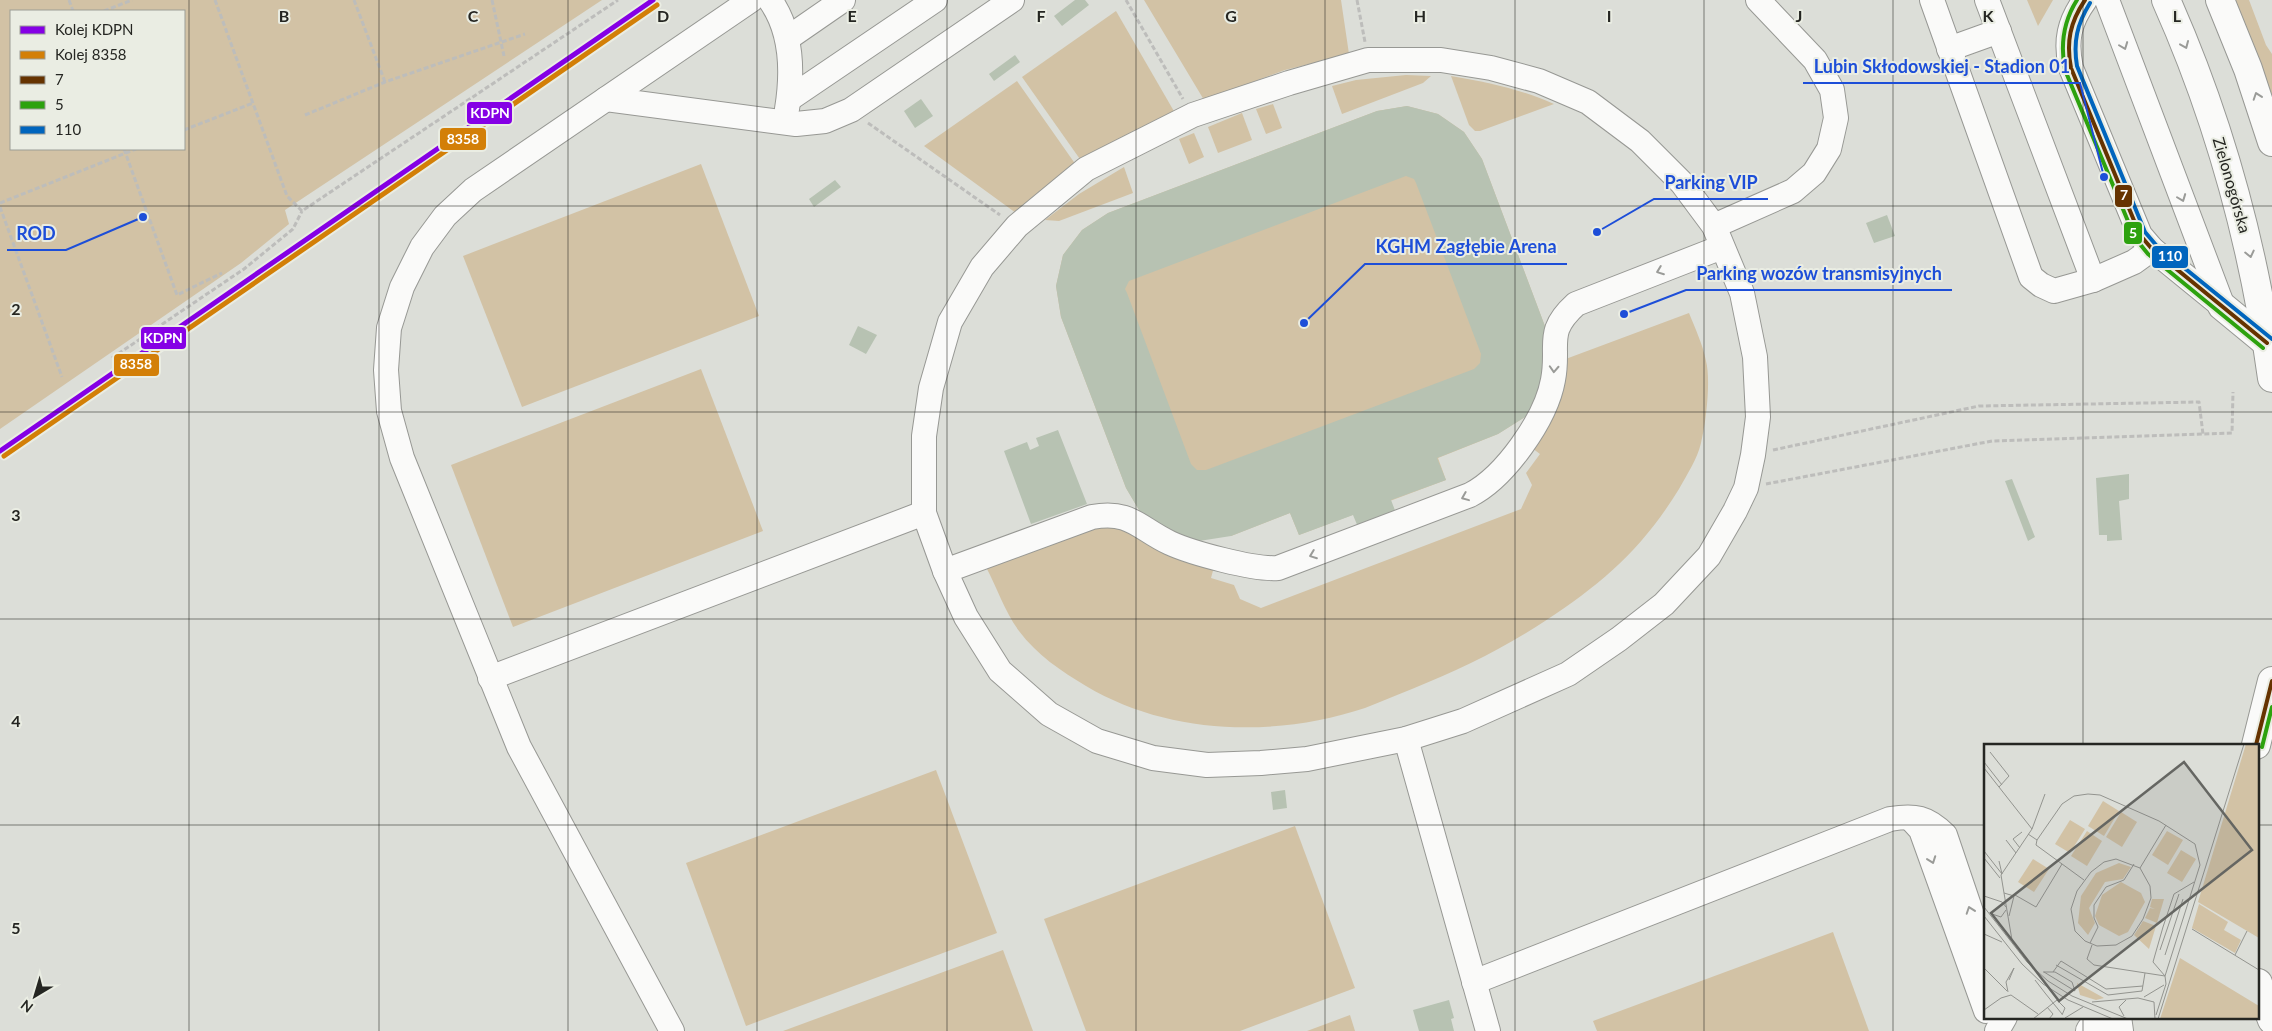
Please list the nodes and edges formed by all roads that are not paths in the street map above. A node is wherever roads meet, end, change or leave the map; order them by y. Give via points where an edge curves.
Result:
1 (751, 0) edge
2 (770, 0) edge
3 (843, 0) edge
4 (935, 0) edge
5 (1012, 0) edge
6 (1758, 0) edge
7 (1932, 0) edge
8 (1987, 0) edge
9 (2085, 0) edge
10 (2107, 0) edge
11 (2166, 0) edge
12 (2220, 0) edge
13 (1999, 31) junction
14 (788, 38) junction
15 (1949, 49) junction
16 (606, 99) junction
17 (787, 110) junction
18 (2272, 142) edge
19 (1718, 236) junction
20 (2152, 249) junction
21 (2093, 280) junction
22 (2222, 306) junction
23 (2267, 343) junction
24 (2272, 378) edge
25 (924, 513) junction
26 (945, 571) junction
27 (490, 678) junction
28 (2272, 681) edge
29 (1406, 739) junction
30 (2256, 744) edge
31 (1895, 814) junction
32 (1984, 950) edge
33 (1474, 982) junction
34 (2260, 989) edge
35 (1984, 1005) edge
36 (1988, 1018) edge
37 (2003, 1018) edge
38 (2099, 1018) edge
39 (2117, 1018) edge
40 (2272, 1020) edge
41 (672, 1031) edge
42 (1488, 1031) edge
43 (1995, 1031) edge
44 (2090, 1031) edge
45 (2119, 1031) edge

1 - 16 street
2 - 14 street via 778,11
3 - 14 street
4 - 17 street
5 - 17 street via 851,110 824,121 796,124
6 - 19 street via 1815,60 1832,90 1836,118 1829,149 1814,174 1793,191
7 - 15 street
8 - 13 street
9 - 20 street via 2072,21 2068,35 2071,68 2140,235
10 -> 22 street
11 -> 23 main road, Zielonogórska via 2193,64 2230,172
18 -> 12 main road via 2248,69
13 - 15 street
13 - 21 street
14 - 17 street
15 - 21 street via 2030,277 2054,291
16 - 17 street
16 - 27 street via 473,190 445,216 422,247 402,287 389,328 386,370 389,411 399,448
19 - 25 street via 1682,183 1640,141 1588,102 1539,81 1490,68 1441,60 1368,60 1193,115 1086,169 1017,226 982,268 950,322 931,388 924,436
19 -> 26 street via 1576,304 1563,316 1556,331 1554,379 1544,408 1499,473 1470,495 1278,568 1255,567 1180,547 1134,522 1110,514 1092,517
19 - 29 street via 1742,293 1755,357 1758,417 1746,488 1709,556 1664,604 1568,674 1463,721
20 - 21 street via 2134,262
20 - 22 street
22 - 23 main road
23 - 24 main road, Zielonogórska
25 - 26 street
25 - 27 street
26 - 29 street via 966,617 1000,671 1048,714 1098,741 1153,758 1207,765 1307,759
27 - 41 street via 519,747
28 - 30 main road
29 - 33 street
32 -> 31 street via 1945,835 1922,818
31 - 33 street via 1608,922
31 -> 35 street via 1921,830
33 - 42 street
34 - 40 main road
36 - 43 street
37 - 43 street
38 - 44 main road
39 - 45 main road

